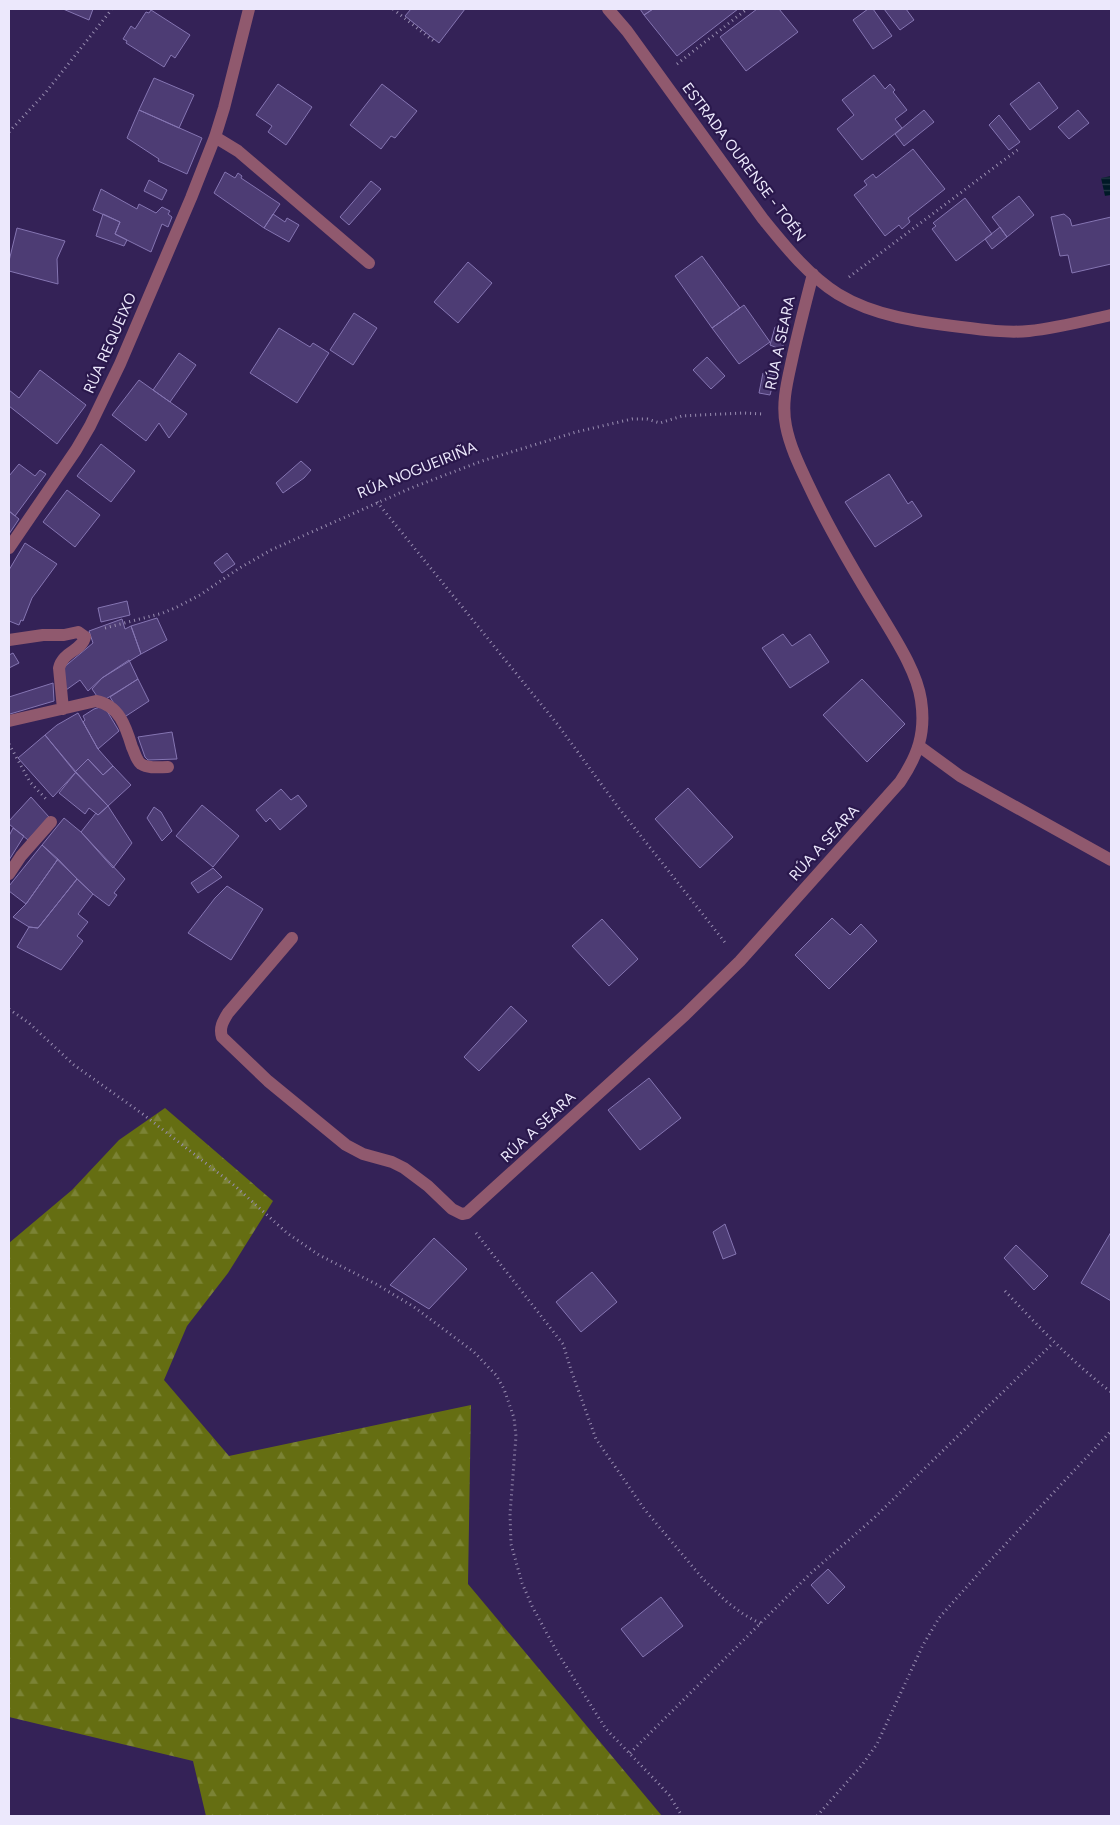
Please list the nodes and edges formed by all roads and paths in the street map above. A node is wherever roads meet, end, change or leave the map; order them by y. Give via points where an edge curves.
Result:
1 (112, 9) edge
2 (249, 9) edge
3 (393, 9) edge
4 (608, 9) edge
5 (747, 9) edge
6 (436, 43) dead end
7 (660, 77) junction
8 (9, 132) edge
9 (215, 137) junction
10 (1020, 148) dead end
11 (369, 263) dead end
12 (813, 274) junction
13 (834, 291) junction
14 (1111, 315) edge
15 (785, 415) junction
16 (377, 502) junction
17 (9, 548) edge
18 (82, 634) junction
19 (9, 640) edge
20 (64, 709) junction
21 (9, 721) edge
22 (9, 744) edge
23 (919, 746) junction
24 (168, 767) dead end
25 (51, 822) joint
26 (1111, 860) edge
27 (9, 874) edge
28 (292, 938) dead end
29 (740, 961) junction
30 (9, 1009) edge
31 (462, 1214) junction
32 (1005, 1291) dead end
33 (1053, 1343) junction
34 (1111, 1392) edge
35 (1111, 1431) edge
36 (761, 1624) junction
37 (630, 1753) junction
38 (682, 1816) edge
39 (817, 1816) edge

1 - 8 path via 46,92
2 - 9 street, RÚA REQUEIXO
3 - 6 path
4 - 7 street, ESTRADA OURENSE - TOÉN
5 - 7 path
7 - 12 street, ESTRADA OURENSE - TOÉN via 763,219
9 - 11 street via 238,151
9 - 17 street, RÚA REQUEIXO via 120,364 90,426
10 - 13 path via 855,271
12 - 13 street, ESTRADA OURENSE - TOÉN
12 - 15 street, RÚA A SEARA via 786,384
13 - 14 street, ESTRADA OURENSE - TOÉN via 890,316 990,331 1028,331
15 - 16 path, RÚA NOGUEIRIÑA via 702,414 682,416 660,424 647,419 632,419 482,460
15 - 23 street, RÚA A SEARA via 791,444 822,514 905,657 917,685 922,712
16 - 18 path, RÚA NOGUEIRIÑA via 271,550 177,607
16 - 29 path via 558,726 698,911
18 - 19 street
18 - 20 street via 84,641 64,655 58,668
20 - 21 street
20 - 24 street via 96,701 110,706 125,726 140,763
22 - 25 path via 34,788 55,808 55,818
23 - 26 street via 960,776
23 - 29 street, RÚA A SEARA via 913,762 885,800
25 - 27 street via 20,856
28 - 31 street via 228,1013 220,1031 222,1037 268,1082 346,1145 404,1168
29 - 31 street, RÚA A SEARA via 479,1204
30 - 37 path via 74,1065 234,1186 287,1233 319,1255 414,1307 474,1352 496,1376 514,1418 516,1436 510,1529 522,1583 562,1660 606,1729
31 - 36 path via 563,1344 596,1439 646,1510 703,1579 727,1602
32 - 33 path
33 - 34 path
33 - 36 path
35 - 39 path via 939,1618 877,1744
36 - 37 path
37 - 38 path via 669,1795

